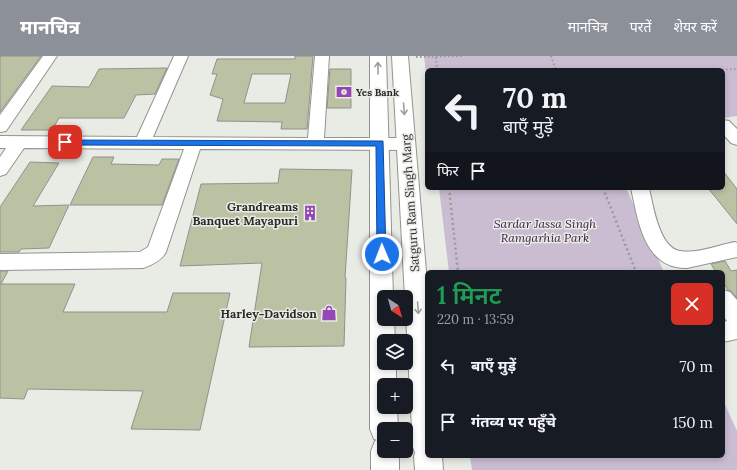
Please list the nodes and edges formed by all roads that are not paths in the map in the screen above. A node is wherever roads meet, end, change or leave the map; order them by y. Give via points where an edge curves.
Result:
1 (50, 56) edge
2 (181, 56) edge
3 (322, 56) edge
4 (378, 56) edge
5 (400, 57) edge
6 (725, 127) edge
7 (0, 128) edge
8 (737, 139) edge
9 (0, 142) edge
10 (19, 142) junction
11 (142, 142) junction
12 (194, 143) junction
13 (316, 143) junction
14 (380, 143) junction
15 (406, 144) junction
16 (0, 170) edge
17 (641, 190) edge
18 (735, 250) dead end
19 (0, 262) edge
20 (697, 266) edge
21 (725, 302) edge
22 (737, 317) edge
23 (737, 329) edge
24 (725, 332) edge
25 (425, 396) edge
26 (384, 422) edge
27 (385, 458) edge
28 (428, 458) edge
29 (385, 470) edge
30 (429, 470) edge

1 - 7 street
2 - 11 street
3 - 13 street
14 -> 4 main road
5 -> 15 main road, Satguru Ram Singh Marg
6 - 8 street
9 - 10 street
10 - 11 street
10 - 16 street
11 - 12 street
12 - 13 street
12 - 19 street via 156,252 143,260
13 - 14 street
14 - 15 street
14 - 26 main road
15 -> 25 main road, Satguru Ram Singh Marg
17 - 20 street via 659,248 672,258
18 - 20 street
21 - 22 street
23 - 24 street
27 - 29 main road
28 - 30 main road

